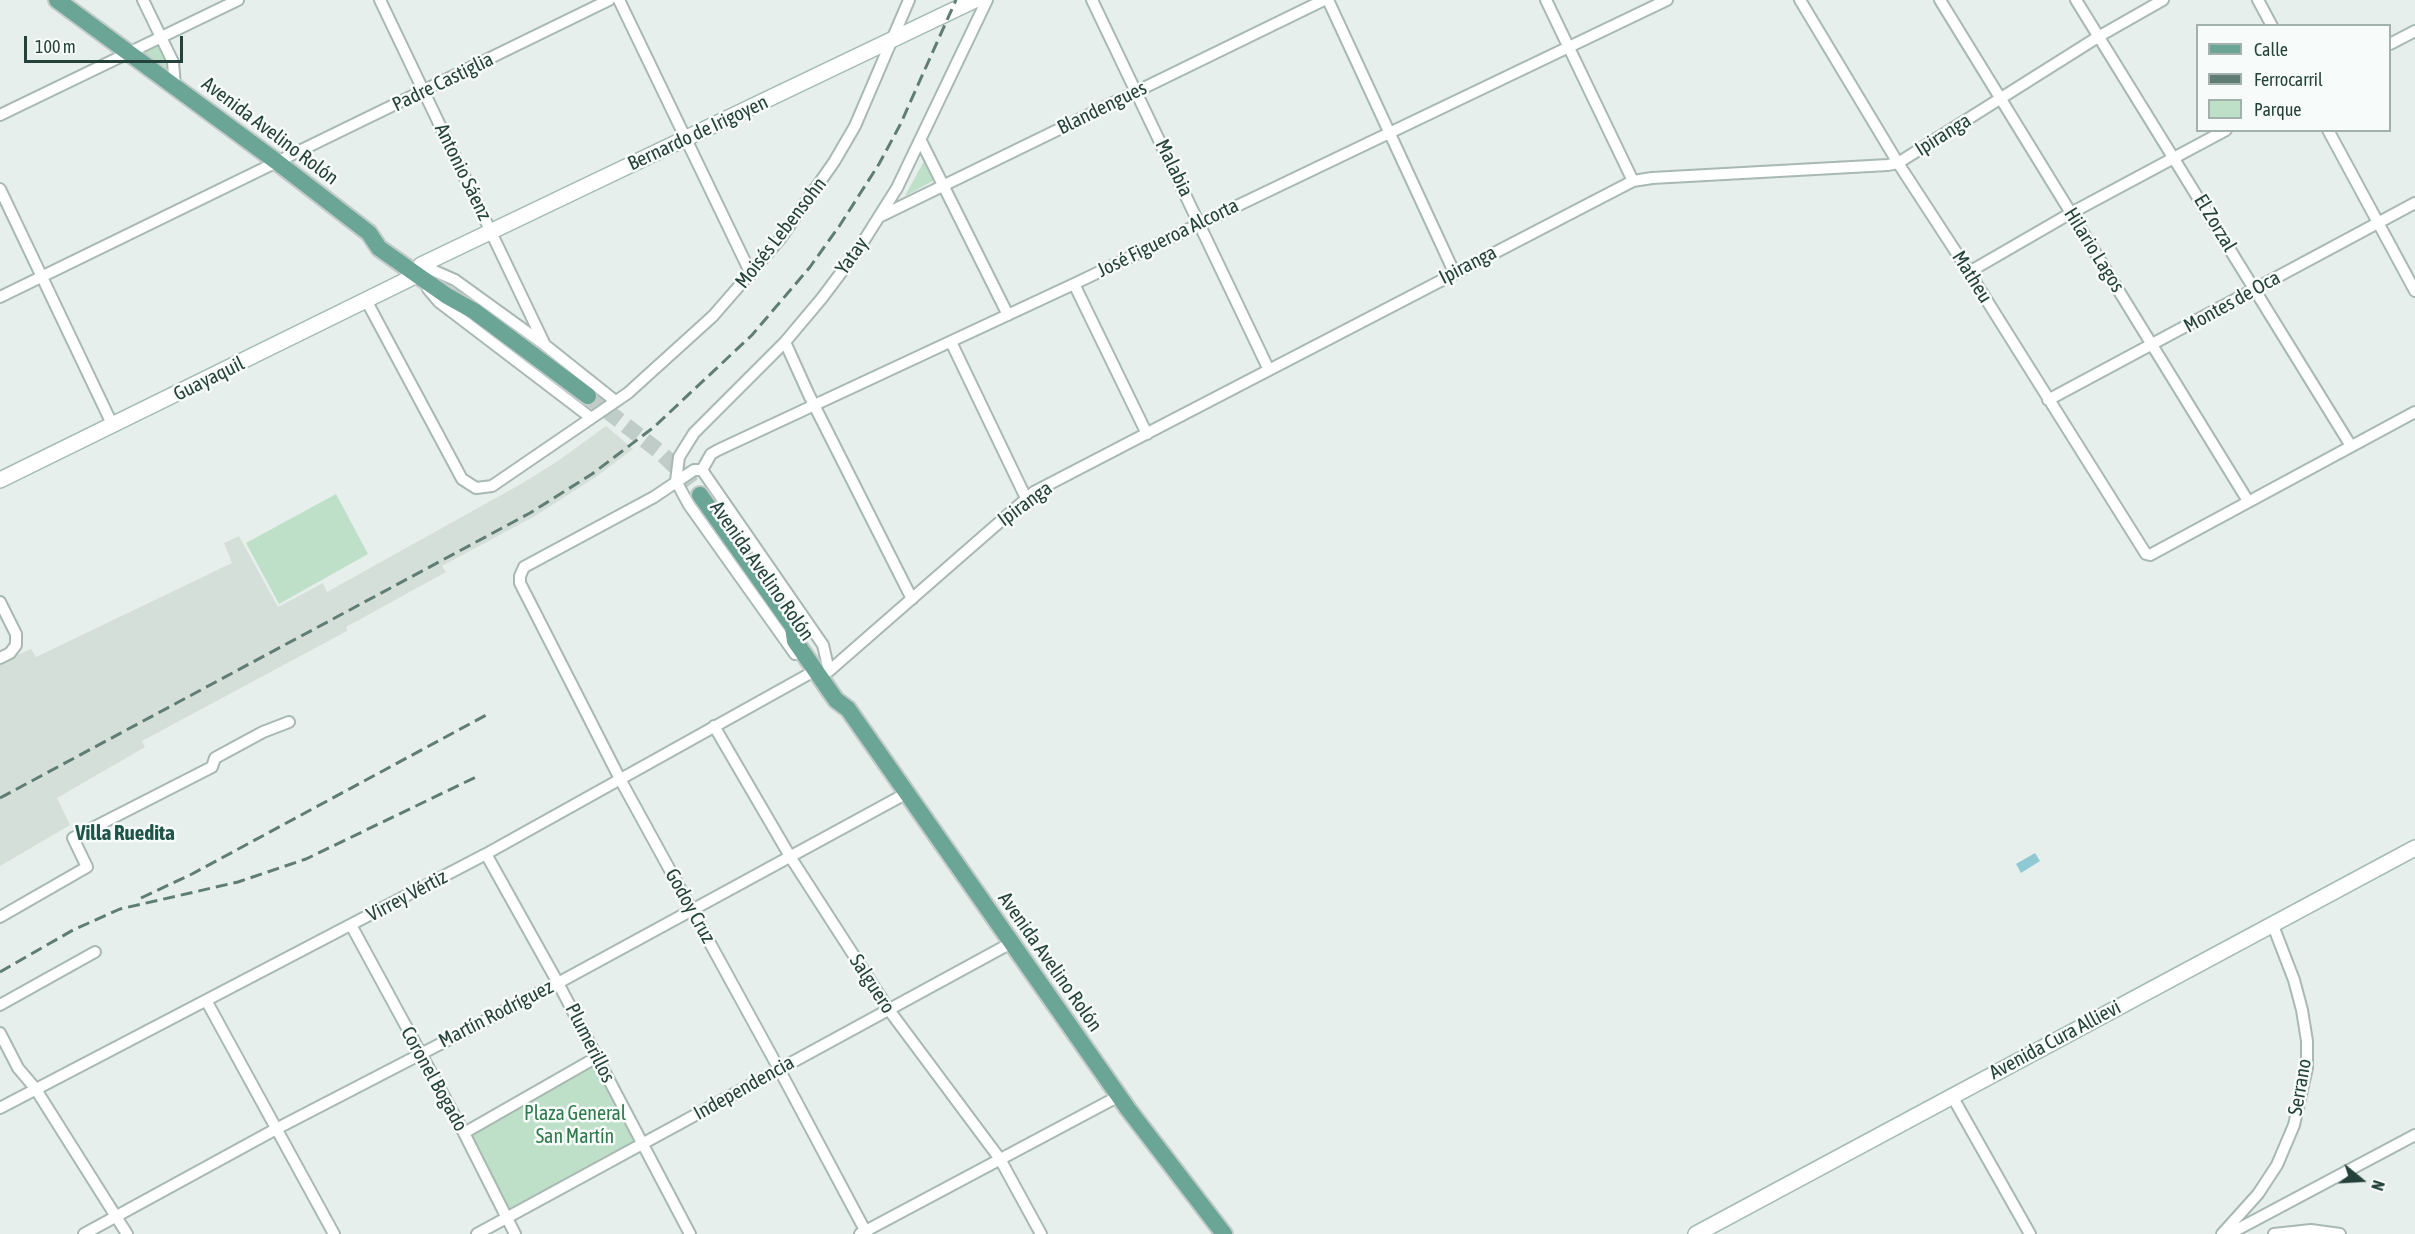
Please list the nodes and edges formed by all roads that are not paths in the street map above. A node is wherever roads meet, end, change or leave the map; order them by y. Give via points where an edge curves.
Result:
1 (57, 0) edge
2 (143, 0) edge
3 (238, 0) edge
4 (380, 0) edge
5 (609, 0) edge
6 (619, 0) edge
7 (909, 0) edge
8 (975, 0) edge
9 (987, 0) edge
10 (1092, 0) edge
11 (1326, 0) edge
12 (1546, 0) edge
13 (1667, 0) edge
14 (1800, 0) edge
15 (1940, 0) edge
16 (2076, 0) edge
17 (2163, 0) edge
18 (2258, 0) edge
19 (2271, 24) edge
20 (2415, 31) edge
21 (2098, 37) junction
22 (161, 38) junction
23 (892, 41) junction
24 (2391, 43) edge
25 (1568, 48) junction
26 (129, 52) junction
27 (175, 86) junction
28 (1136, 91) junction
29 (424, 92) junction
30 (2000, 99) junction
31 (0, 115) edge
32 (1388, 132) junction
33 (2222, 132) edge
34 (2329, 132) edge
35 (686, 139) junction
36 (921, 141) junction
37 (2175, 158) junction
38 (277, 162) junction
39 (1898, 163) junction
40 (1633, 181) junction
41 (943, 185) junction
42 (0, 189) edge
43 (2415, 203) edge
44 (2071, 213) junction
45 (879, 217) junction
46 (1200, 223) junction
47 (2378, 223) junction
48 (491, 231) junction
49 (419, 270) junction
50 (1454, 272) junction
51 (1969, 272) junction
52 (751, 274) junction
53 (42, 277) junction
54 (1074, 284) junction
55 (2255, 289) junction
56 (2415, 291) edge
57 (0, 297) edge
58 (366, 300) junction
59 (1008, 315) junction
60 (785, 342) junction
61 (951, 342) junction
62 (545, 345) junction
63 (2153, 345) junction
64 (1269, 370) junction
65 (588, 396) tunnel mouth
66 (614, 400) junction
67 (2048, 400) junction
68 (815, 406) junction
69 (2415, 412) edge
70 (590, 417) junction
71 (113, 426) junction
72 (1147, 434) junction
73 (2351, 446) junction
74 (702, 470) junction
75 (0, 480) edge
76 (676, 481) junction
77 (700, 495) tunnel mouth
78 (1026, 498) junction
79 (2248, 501) junction
80 (520, 576) joint
81 (912, 598) junction
82 (0, 602) edge
83 (0, 658) edge
84 (819, 674) junction
85 (289, 722) dead end
86 (714, 726) junction
87 (620, 779) junction
88 (907, 793) junction
89 (2415, 848) edge
90 (486, 854) junction
91 (790, 858) junction
92 (692, 910) junction
93 (0, 917) edge
94 (2272, 923) junction
95 (351, 925) junction
96 (1011, 943) junction
97 (95, 952) dead end
98 (558, 983) junction
99 (207, 1002) junction
100 (0, 1005) edge
101 (889, 1010) junction
102 (0, 1033) edge
103 (419, 1053) junction
104 (597, 1057) junction
105 (779, 1069) junction
106 (35, 1088) junction
107 (1119, 1096) junction
108 (1952, 1096) junction
109 (0, 1108) edge
110 (276, 1129) junction
111 (464, 1133) junction
112 (2415, 1135) edge
113 (642, 1144) junction
114 (1000, 1159) junction
115 (115, 1216) junction
116 (507, 1219) junction
117 (864, 1233) edge
118 (84, 1234) edge
119 (127, 1234) edge
120 (334, 1234) edge
121 (477, 1234) edge
122 (515, 1234) edge
123 (690, 1234) edge
124 (1041, 1234) edge
125 (1224, 1234) edge
126 (1696, 1234) edge
127 (2030, 1234) edge
128 (2222, 1234) edge
129 (2229, 1234) edge
130 (2274, 1234) edge
131 (2340, 1234) edge

1 - 26 main road, Avenida Avelino Rolón
2 - 22 street
3 - 22 street
4 - 29 street, Antonio Sáenz
5 - 29 street, Padre Castiglia
6 - 35 street
7 - 23 street, Moisés Lebensohn
8 - 23 street, Bernardo de Irigoyen
9 - 36 street, Yatay
10 - 28 street, Malabia
11 - 28 street, Blandengues
11 - 32 street
12 - 25 street
13 - 25 street, José Figueroa Alcorta
14 - 39 street, Matheu
15 - 30 street, Hilario Lagos
16 - 21 street, El Zorzal
17 - 21 street, Ipiranga
18 - 19 street
20 - 24 street
21 - 30 street, Ipiranga
21 - 37 street, El Zorzal
22 - 26 street
22 - 27 street via 173,62
23 - 35 street, Bernardo de Irigoyen
23 - 52 street, Moisés Lebensohn via 855,126 834,162
25 - 32 street, José Figueroa Alcorta
25 - 40 street
26 - 27 main road, Avenida Avelino Rolón
26 - 31 street
27 - 38 main road, Avenida Avelino Rolón
28 - 41 street, Blandengues
28 - 46 street, Malabia
29 - 38 street, Padre Castiglia
29 - 48 street, Antonio Sáenz
30 - 39 street, Ipiranga
30 - 44 street, Hilario Lagos
32 - 46 street, José Figueroa Alcorta
32 - 50 street
33 - 37 street
34 - 47 street
35 - 48 street, Bernardo de Irigoyen
35 - 52 street
36 - 41 street
36 - 45 street, Yatay
37 - 44 street
37 - 55 street, El Zorzal
38 - 49 main road, Avenida Avelino Rolón via 369,233 385,239
38 - 53 street, Padre Castiglia
39 - 40 street, Ipiranga
39 - 51 street, Matheu
40 - 50 street, Ipiranga
41 - 45 street, Blandengues
41 - 59 street
42 - 53 street
43 - 47 street, Montes de Oca
44 - 51 street
44 - 63 street, Hilario Lagos
45 - 60 street, Yatay
46 - 54 street, José Figueroa Alcorta
46 - 64 street, Malabia
47 - 55 street, Montes de Oca
47 - 56 street
48 - 49 street, Bernardo de Irigoyen
48 - 62 street, Antonio Sáenz
49 - 58 street, Guayaquil
49 - 62 street, Avenida Avelino Rolón via 455,280
49 - 65 main road, Avenida Avelino Rolón via 453,287 474,311
49 - 70 street, Avenida Avelino Rolón via 439,302
50 - 64 street, Ipiranga
51 - 67 street, Matheu
52 - 66 street, Moisés Lebensohn via 713,316 628,393
53 - 57 street, Padre Castiglia
53 - 71 street
54 - 59 street, José Figueroa Alcorta
54 - 72 street
55 - 63 street, Montes de Oca
55 - 73 street, El Zorzal
58 - 70 street, Moisés Lebensohn via 468,485 483,489 492,486
58 - 71 street, Guayaquil
59 - 61 street, José Figueroa Alcorta
60 - 68 street
60 - 76 street, Yatay via 688,441 679,457
61 - 68 street, José Figueroa Alcorta
61 - 78 street
62 - 66 street, Avenida Avelino Rolón
63 - 67 street, Montes de Oca
63 - 79 street, Hilario Lagos
64 - 72 street, Ipiranga
66 - 70 street, Moisés Lebensohn
67 - 79 street, Matheu via 2146,554
68 - 74 street, José Figueroa Alcorta via 711,454
68 - 81 street
69 - 73 street
71 - 75 street, Guayaquil
72 - 78 street, Ipiranga
73 - 79 street
74 - 76 street, José Figueroa Alcorta via 694,470
74 - 84 street, Avenida Avelino Rolón via 823,645
76 - 80 street, José Figueroa Alcorta via 654,497 524,567
76 - 84 street, Avenida Avelino Rolón via 689,505
77 - 84 main road, Avenida Avelino Rolón via 793,627 795,641
78 - 81 street, Ipiranga
80 - 87 street, Godoy Cruz via 520,583
81 - 84 street, Ipiranga
82 - 83 street via 16,634 16,645
84 - 86 street, Virrey Vértiz
84 - 88 main road, Avenida Avelino Rolón
85 - 93 street via 263,732 215,758 212,767 73,838 87,867
86 - 87 street, Virrey Vértiz
86 - 91 street, Salguero
87 - 90 street, Virrey Vértiz
87 - 92 street, Godoy Cruz
88 - 91 street, Martín Rodríguez
88 - 96 main road, Avenida Avelino Rolón
89 - 94 street, Avenida Cura Allievi
90 - 95 street, Virrey Vértiz
90 - 98 street, Plumerillos
91 - 92 street, Martín Rodríguez
91 - 101 street, Salguero
92 - 98 street, Martín Rodríguez
92 - 105 street, Godoy Cruz
94 - 108 street, Avenida Cura Allievi
94 - 128 street, Serrano via 2302,1010 2307,1041 2303,1094 2277,1165 2258,1194
95 - 99 street, Virrey Vértiz
95 - 103 street, Coronel Bogado
96 - 101 street, Independencia
96 - 107 main road, Avenida Avelino Rolón
97 - 100 street
98 - 103 street, Martín Rodríguez
98 - 104 street, Plumerillos
99 - 106 street, Virrey Vértiz
99 - 110 street
101 - 105 street, Independencia
101 - 114 street, Salguero
102 - 106 street via 18,1068
103 - 110 street, Martín Rodríguez
103 - 111 street, Coronel Bogado
104 - 111 street
104 - 113 street, Plumerillos
105 - 113 street, Independencia
105 - 117 street, Godoy Cruz
106 - 109 street, Virrey Vértiz
106 - 115 street
107 - 114 street
107 - 125 main road, Avenida Avelino Rolón
108 - 126 street, Avenida Cura Allievi
108 - 127 street
110 - 115 street, Martín Rodríguez
110 - 120 street
111 - 116 street, Coronel Bogado
112 - 129 street
113 - 116 street, Independencia
113 - 123 street, Plumerillos
114 - 117 street
114 - 124 street, Salguero
115 - 118 street, Martín Rodríguez
115 - 119 street
116 - 121 street, Independencia
116 - 122 street, Coronel Bogado
130 - 131 street via 2311,1230

